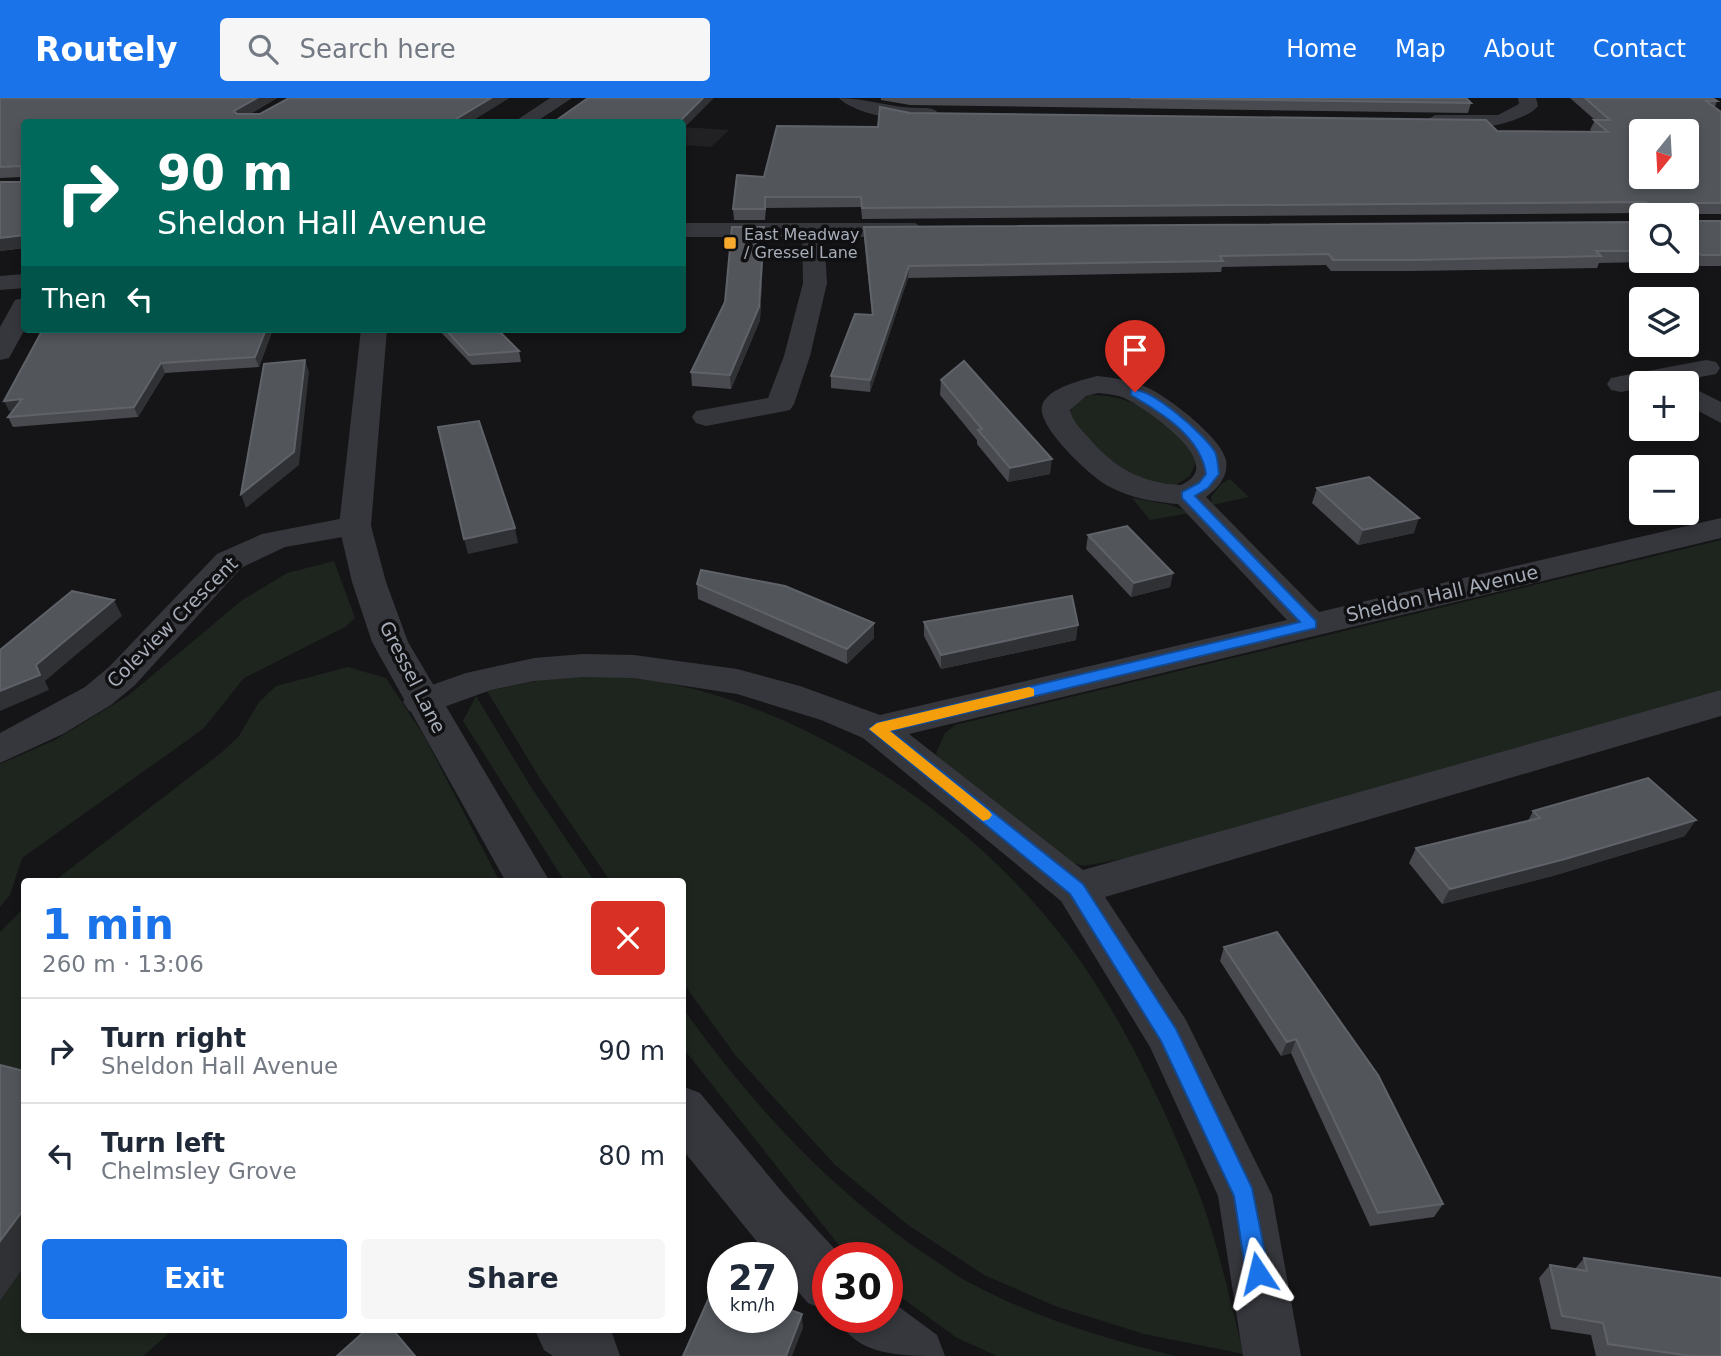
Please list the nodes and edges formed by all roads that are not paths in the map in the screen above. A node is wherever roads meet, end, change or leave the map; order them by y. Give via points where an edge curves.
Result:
1 (563, 98) edge
2 (848, 98) edge
3 (1527, 98) edge
4 (952, 114) edge
5 (529, 119) edge
6 (1411, 121) edge
7 (686, 230) edge
8 (937, 230) edge
9 (813, 231) junction
10 (21, 281) edge
11 (0, 283) edge
12 (21, 311) edge
13 (373, 333) edge
14 (0, 352) edge
15 (1706, 368) dead end
16 (1696, 371) edge
17 (1629, 383) edge
18 (1621, 384) dead end
19 (1699, 400) edge
20 (1721, 414) edge
21 (706, 417) dead end
22 (1187, 495) junction
23 (355, 526) junction
24 (1721, 528) edge
25 (1310, 624) junction
26 (422, 702) junction
27 (1721, 703) edge
28 (877, 729) junction
29 (0, 749) edge
30 (526, 878) edge
31 (1076, 889) junction
32 (686, 1114) edge
33 (812, 1265) edge
34 (886, 1333) edge
35 (916, 1356) edge
36 (1272, 1356) edge

1 - 5 street
2 - 4 street via 879,110
3 - 6 street via 1529,106 1522,113 1503,119
7 - 9 street
8 - 9 street
9 - 21 street via 815,283 780,404
10 - 11 street
12 - 14 street
13 - 23 street, Gressel Lane
15 - 16 street
17 - 18 street
19 - 20 street
22 - 22 street via 1140,490 1103,472 1059,421 1056,405 1075,390 1104,386 1135,392 1158,404 1189,431 1213,463 1212,474
22 - 25 street
23 - 26 street, Gressel Lane via 390,642
23 - 29 street, Coleview Crescent via 246,550 229,561 122,676 49,725
24 - 25 street, Sheldon Hall Avenue
25 - 28 street, Sheldon Hall Avenue
26 - 28 street via 489,678 551,668 619,665 752,684 845,713
26 - 30 street, Gressel Lane
27 - 31 street
28 - 31 street
31 - 36 street via 1169,1035 1245,1195
32 - 33 street
34 - 35 street

